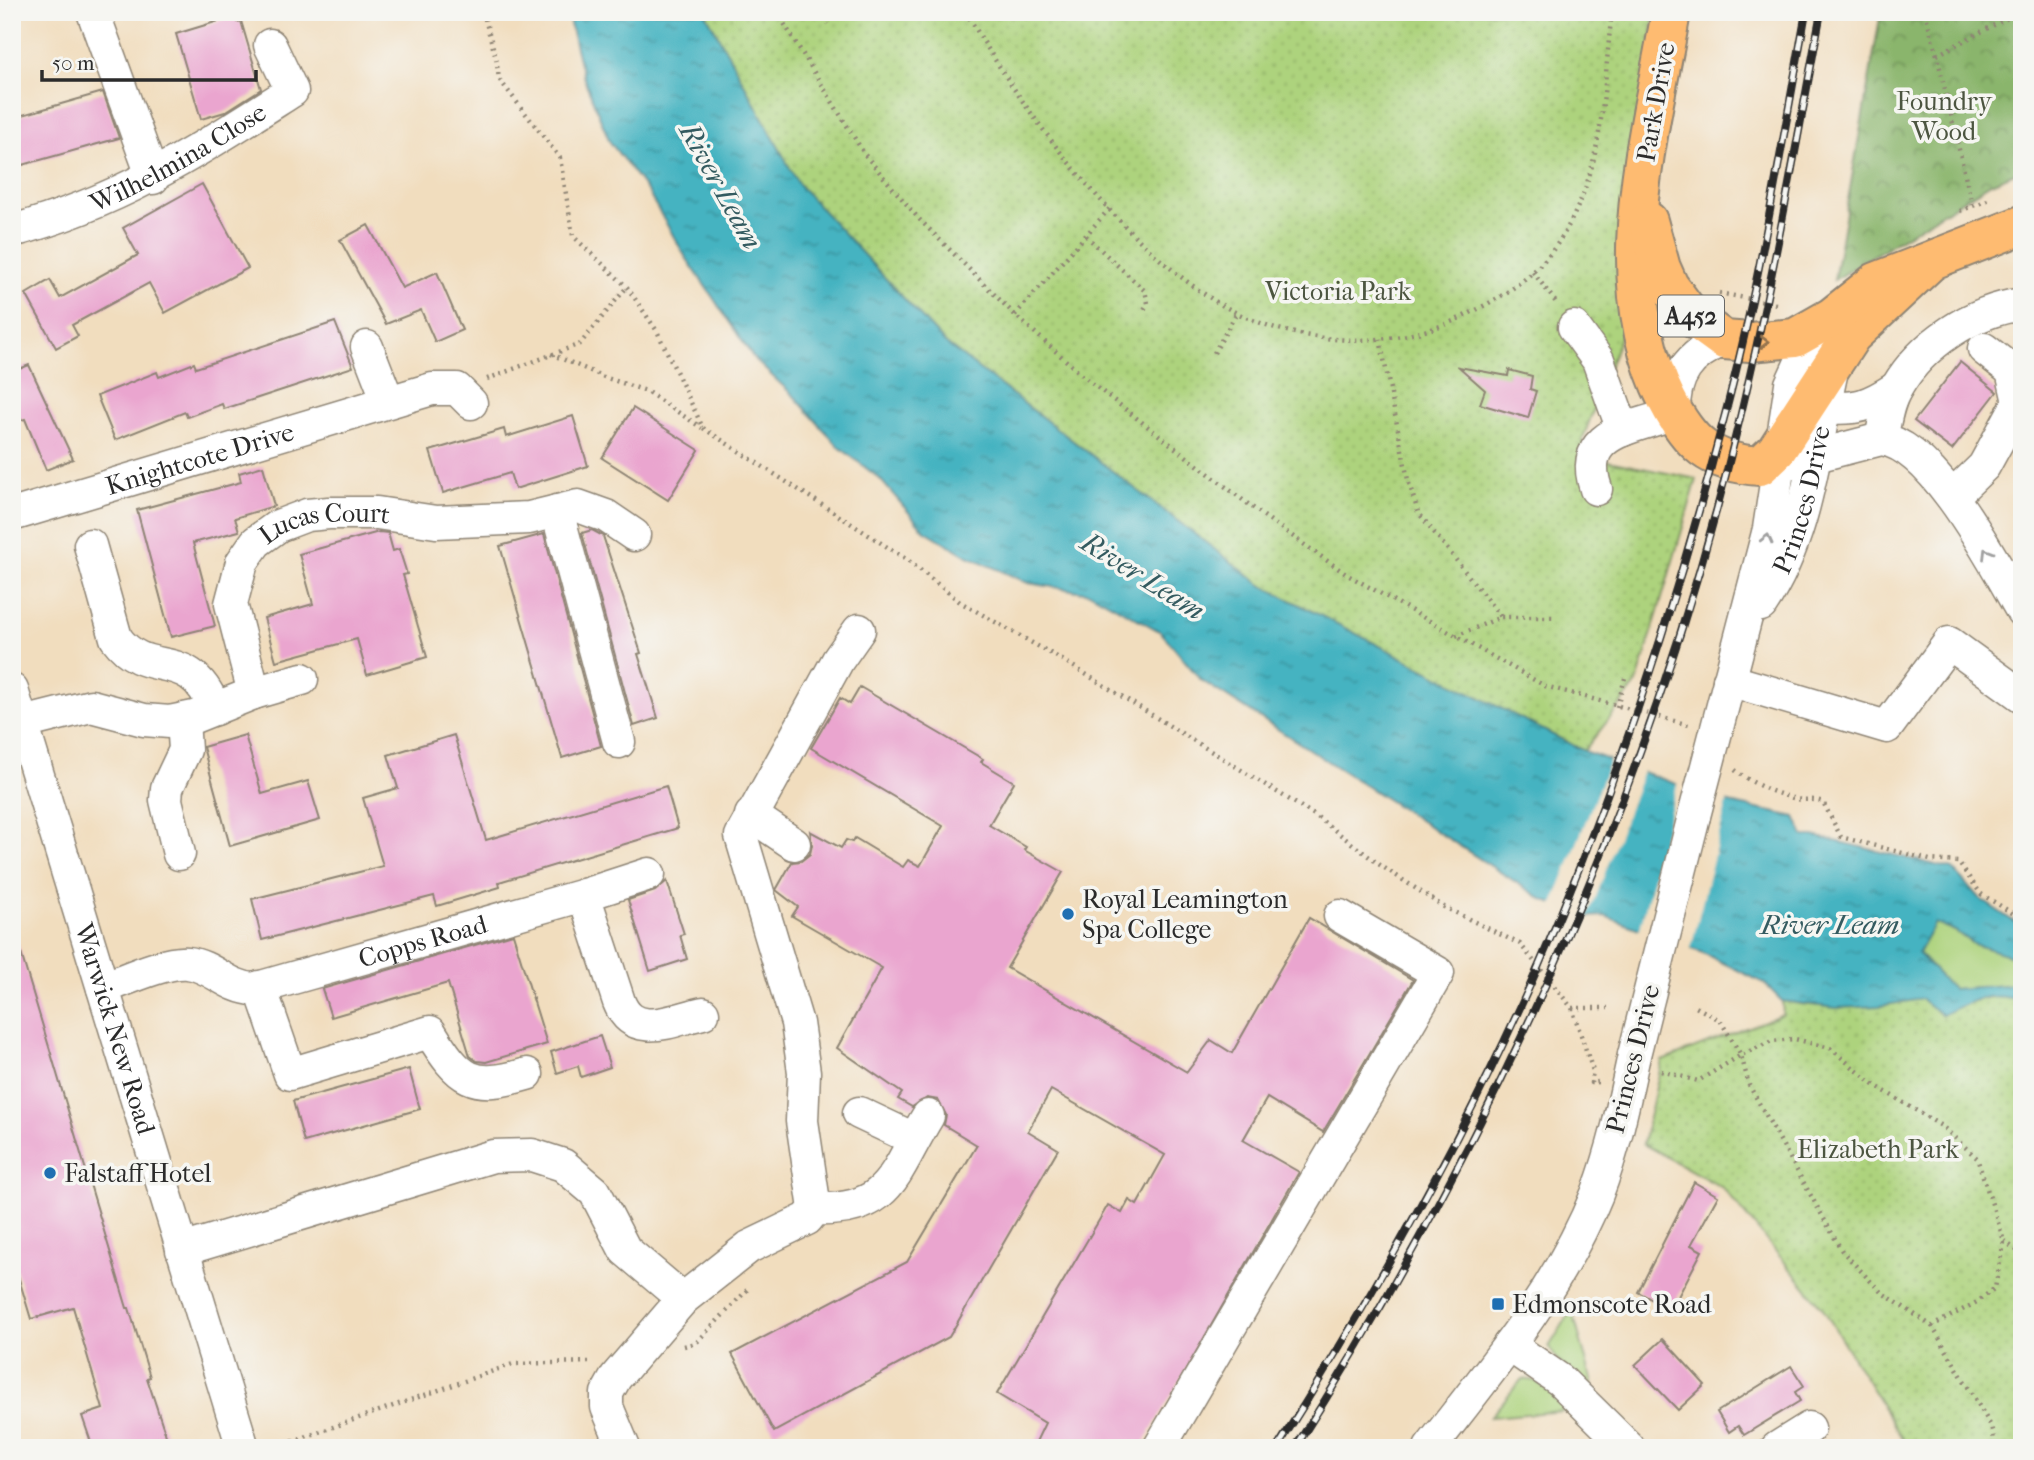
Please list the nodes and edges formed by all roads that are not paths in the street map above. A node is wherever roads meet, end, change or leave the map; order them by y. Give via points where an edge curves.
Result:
1 (93, 12) edge
2 (1671, 12) edge
3 (270, 45) dead end
4 (153, 178) junction
5 (1641, 193) junction
6 (2022, 225) edge
7 (12, 231) edge
8 (1930, 262) junction
9 (2019, 304) edge
10 (1574, 327) road end
11 (1816, 328) junction
12 (1724, 340) junction
13 (367, 346) dead end
14 (1984, 349) dead end
15 (1834, 362) junction
16 (1896, 388) junction
17 (478, 392) road end
18 (388, 401) junction
19 (1824, 407) junction
20 (1674, 413) junction
21 (1623, 430) junction
22 (1881, 439) junction
23 (1784, 457) junction
24 (1596, 489) dead end
25 (1953, 496) junction
26 (557, 512) junction
27 (12, 515) edge
28 (634, 535) dead end
29 (90, 545) dead end
30 (2022, 611) edge
31 (859, 630) dead end
32 (302, 679) dead end
33 (1729, 680) junction
34 (12, 690) edge
35 (254, 694) junction
36 (2022, 696) edge
37 (215, 709) junction
38 (183, 720) junction
39 (23, 723) junction
40 (619, 742) dead end
41 (751, 815) junction
42 (794, 844) dead end
43 (179, 854) dead end
44 (649, 874) dead end
45 (583, 895) junction
46 (1340, 916) dead end
47 (260, 987) junction
48 (103, 988) junction
49 (703, 1013) dead end
50 (527, 1074) dead end
51 (859, 1113) dead end
52 (815, 1209) junction
53 (182, 1250) junction
54 (683, 1299) junction
55 (1510, 1345) junction
56 (1809, 1428) dead end
57 (243, 1448) edge
58 (624, 1448) edge
59 (1159, 1448) edge
60 (1430, 1448) edge
61 (1629, 1448) edge
62 (1777, 1448) edge

1 - 4 street
2 - 5 highway, Park Drive / A452
3 - 4 street, Wilhelmina Close via 292,91
4 - 7 street, Wilhelmina Close via 60,219
5 - 12 highway, Park Drive / A452 via 1652,242 1669,286 1691,316
5 - 20 highway, Park Drive / A452 via 1636,282 1652,365
6 - 8 highway, Princes Drive / A452
8 - 11 highway, Princes Drive / A452 via 1876,282
8 - 15 highway, Princes Drive / A452 via 1851,336
9 - 16 street via 1941,338
10 - 21 street via 1598,360
12 -> 11 highway, A452 via 1773,342
11 - 23 street, Princes Drive via 1791,384
12 - 20 street via 1701,349 1682,371 1673,393
13 - 18 street
14 - 25 street via 2011,371 2019,402 1984,466
15 - 19 street, Princes Drive
15 - 23 highway, Princes Drive / A452
16 - 19 street via 1852,410
16 - 22 street
17 - 18 street, Knightcote Drive via 445,387
18 - 27 street, Knightcote Drive
19 - 23 street
20 - 21 street
20 - 23 highway, Park Drive / A452 via 1683,429 1708,453 1739,465
21 - 24 street via 1601,441 1594,452
22 - 23 street via 1847,450
22 - 25 street via 1918,461
23 - 33 street, Princes Drive
30 -> 25 street
26 - 28 street, Lucas Court via 578,506 593,510
26 - 35 street, Lucas Court via 529,518 436,522 377,513 329,513 307,515 266,533 242,562 231,604
26 - 40 street
29 - 37 street via 116,638 125,650 138,659 185,669 198,679
31 - 41 street
32 - 35 street
33 - 36 street via 1886,727 1950,643
33 - 55 street, Princes Drive, bridge via 1718,768 1645,1062 1597,1194 1553,1280
34 - 39 street, Warwick New Road
35 - 37 street
37 - 38 street
38 - 39 street via 144,720 90,706
38 - 43 street via 184,750 166,800
39 - 48 street, Warwick New Road
41 - 42 street
41 - 52 street via 741,836 797,1023 804,1072 802,1121
44 - 45 street, Copps Road
45 - 47 street, Copps Road
45 - 49 street via 624,1016 645,1025
46 - 59 street via 1438,973
47 - 48 street, Copps Road via 235,987 189,963
47 - 50 street via 290,1074 430,1032 442,1052 475,1081 495,1083
48 - 53 street, Warwick New Road
51 - 52 street via 920,1127 880,1194 838,1210
52 - 54 street via 807,1219 749,1247
53 - 54 street via 493,1156 532,1155 563,1166 595,1192 625,1250
53 - 57 street, Warwick New Road
54 - 58 street via 607,1393 610,1421
55 - 60 street, Princes Drive
55 - 61 street via 1560,1380
56 - 62 street

